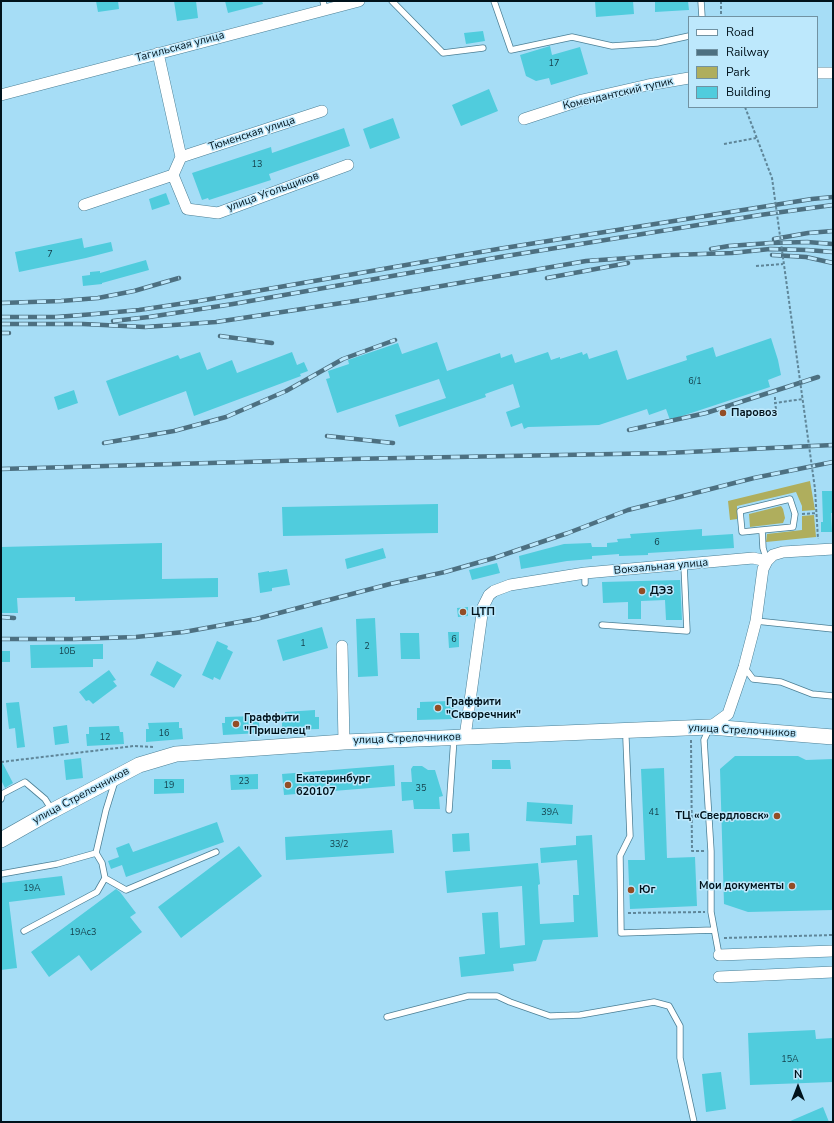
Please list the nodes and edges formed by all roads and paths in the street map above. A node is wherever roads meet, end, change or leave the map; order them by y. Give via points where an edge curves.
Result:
1 (359, 1) edge
2 (392, 1) edge
3 (494, 1) edge
4 (701, 1) edge
5 (721, 1) edge
6 (324, 5) edge
7 (702, 16) edge
8 (721, 16) edge
9 (688, 36) edge
10 (483, 48) dead end
11 (158, 53) junction
12 (818, 73) edge
13 (833, 73) edge
14 (688, 78) edge
15 (1, 95) edge
16 (745, 108) edge
17 (322, 111) dead end
18 (524, 119) dead end
19 (756, 138) junction
20 (724, 144) dead end
21 (181, 157) junction
22 (348, 165) dead end
23 (173, 175) junction
24 (84, 205) dead end
25 (784, 264) junction
26 (756, 266) dead end
27 (775, 398) dead end
28 (803, 399) junction
29 (775, 403) junction
30 (776, 409) dead end
31 (817, 513) junction
32 (795, 514) junction
33 (762, 530) junction
34 (818, 543) dead end
35 (833, 549) edge
36 (767, 561) junction
37 (684, 565) junction
38 (756, 622) junction
39 (602, 625) dead end
40 (833, 629) edge
41 (342, 646) dead end
42 (744, 667) junction
43 (833, 696) edge
44 (710, 727) junction
45 (460, 737) junction
46 (833, 737) edge
47 (626, 739) dead end
48 (344, 742) junction
49 (156, 747) dead end
50 (1, 762) edge
51 (116, 777) junction
52 (1, 799) edge
53 (52, 810) junction
54 (449, 810) dead end
55 (2, 837) edge
56 (216, 852) dead end
57 (96, 853) junction
58 (1, 874) edge
59 (105, 878) junction
60 (628, 906) dead end
61 (711, 912) junction
62 (714, 930) junction
63 (24, 931) dead end
64 (833, 934) edge
65 (719, 938) dead end
66 (833, 951) edge
67 (719, 955) joint
68 (833, 972) edge
69 (719, 977) dead end
70 (387, 1017) dead end
71 (694, 1122) edge

1 - 6 street, Тагильская улица
2 - 10 lane via 443,53
3 - 9 lane via 511,50 572,37 612,46 657,43
4 - 7 lane
5 - 8 path
6 - 11 street, Тагильская улица
11 - 15 street, Тагильская улица
11 - 21 street
12 - 13 street
14 - 18 street, Комендантский тупик via 582,100
16 - 19 path, bridge
17 - 21 street, Тюменская улица
19 - 20 path
19 - 25 path, bridge via 772,178
21 - 23 street
22 - 23 street, улица Угольщиков via 218,213 187,209
23 - 24 street
25 - 26 path
25 - 28 path, bridge
27 - 29 path
28 - 29 path
28 - 31 path, bridge
29 - 30 path
31 - 32 path
31 - 34 path
32 - 33 lane via 793,527
32 - 33 lane via 790,499 740,511 742,532
33 - 36 lane
35 - 36 street via 783,552 773,555
36 - 37 street, Вокзальная улица via 753,558
36 - 38 street via 763,569
37 - 39 lane via 687,631
37 - 45 street, Вокзальная улица via 501,587 489,595 484,607
38 - 40 lane
38 - 42 street
41 - 48 street
42 - 43 lane via 753,679 781,682 812,694
42 - 44 street via 728,714
44 - 45 main road, улица Стрелочников
44 - 46 main road, улица Стрелочников
44 - 61 lane via 704,740 711,851
45 - 48 main road, улица Стрелочников
45 - 54 lane
47 - 62 lane via 630,836 620,856 621,933
48 - 51 main road, улица Стрелочников via 176,754 139,765
49 - 50 path via 134,746
51 - 53 main road, улица Стрелочников
51 - 57 lane
52 - 53 lane via 2,794 25,782 45,799
53 - 55 main road, улица Стрелочников
56 - 59 lane via 126,890
57 - 58 lane via 57,864
57 - 59 lane via 102,863
59 - 63 lane via 97,892
60 - 61 path via 628,914
61 - 62 lane
62 - 67 lane
64 - 65 path
66 - 67 street
68 - 69 street
70 - 71 lane via 468,996 497,996 550,1016 580,1015 654,1002 669,1006 680,1026 680,1058

